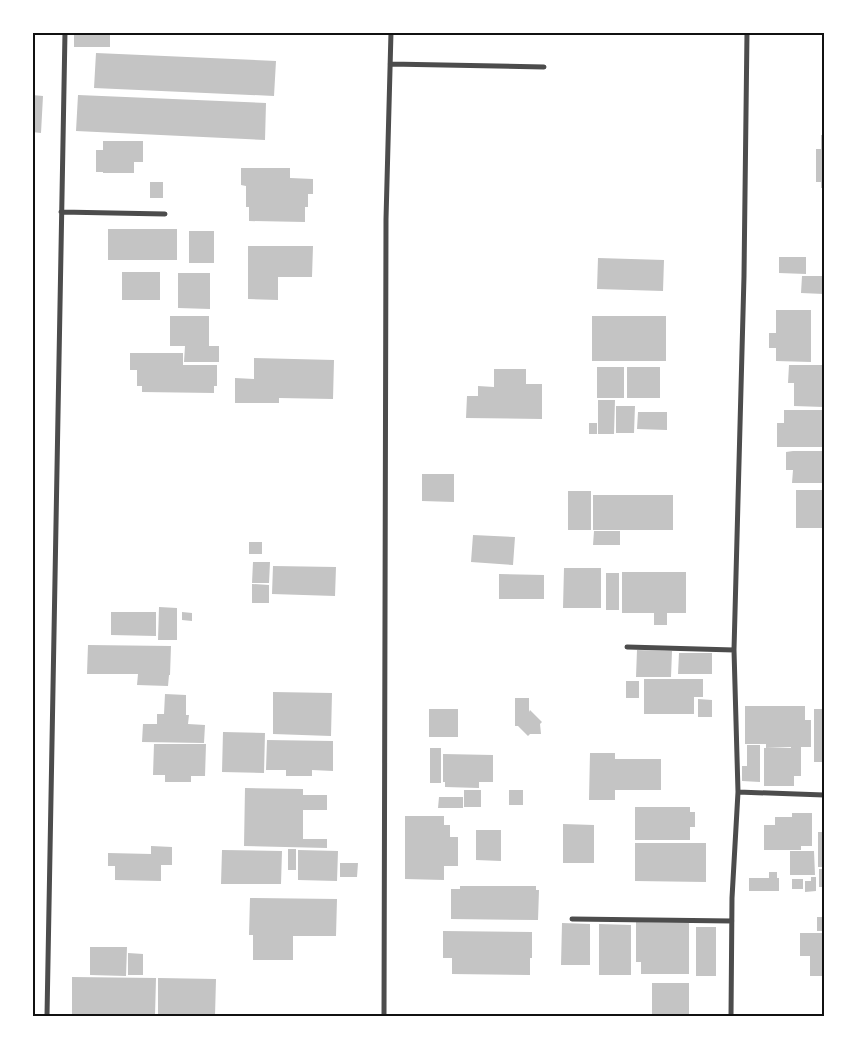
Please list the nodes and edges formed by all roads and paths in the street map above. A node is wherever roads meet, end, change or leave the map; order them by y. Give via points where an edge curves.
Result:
1 (65, 32) edge
2 (391, 32) edge
3 (747, 32) edge
4 (390, 64) junction
5 (544, 67) dead end
6 (62, 212) junction
7 (164, 214) dead end
8 (627, 647) dead end
9 (734, 650) junction
10 (738, 792) junction
11 (824, 795) edge
12 (572, 919) dead end
13 (732, 921) junction
14 (47, 1016) edge
15 (384, 1016) edge
16 (731, 1016) edge

1 - 6 street
2 - 4 street
3 - 9 street
4 - 5 street
4 - 15 street via 386,219
6 - 7 street
6 - 14 street
8 - 9 street
9 - 10 street
10 - 11 street
10 - 13 street
12 - 13 street
13 - 16 street

